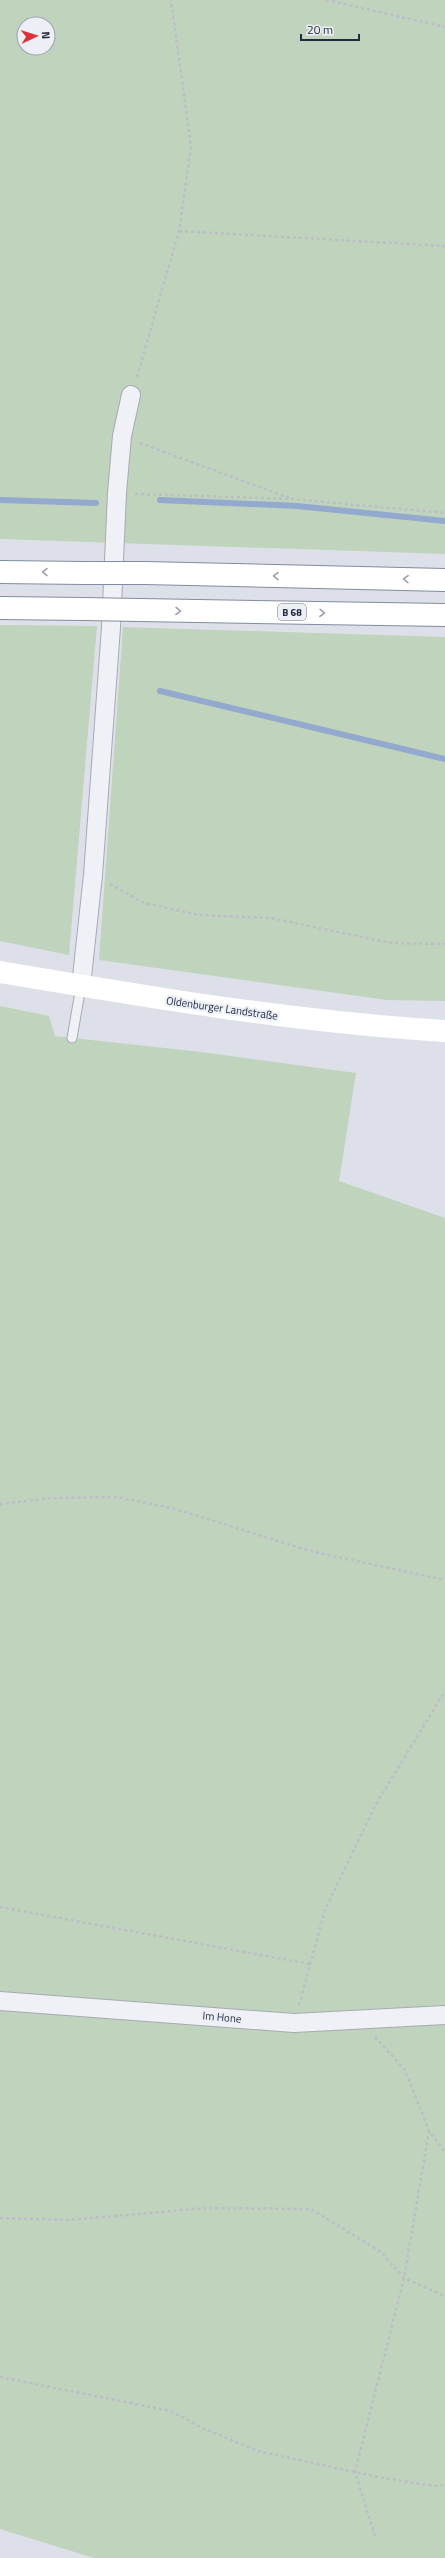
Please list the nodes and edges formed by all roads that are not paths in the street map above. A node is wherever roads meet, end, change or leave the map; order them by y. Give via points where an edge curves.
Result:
1 (132, 395) road end
2 (0, 572) edge
3 (445, 580) edge
4 (0, 608) edge
5 (445, 614) edge
6 (0, 972) edge
7 (81, 986) junction
8 (445, 1031) edge
9 (72, 1038) dead end
10 (0, 2001) edge
11 (445, 2015) edge

1 - 7 street via 122,436 117,493 111,627 93,875
3 -> 2 main road, bridge
4 -> 5 main road, B 68, bridge
6 - 7 main road, Oldenburger Landstraße
7 - 8 main road, Oldenburger Landstraße via 233,1011 377,1027
7 - 9 lane
10 - 11 street, Im Hone via 294,2023

